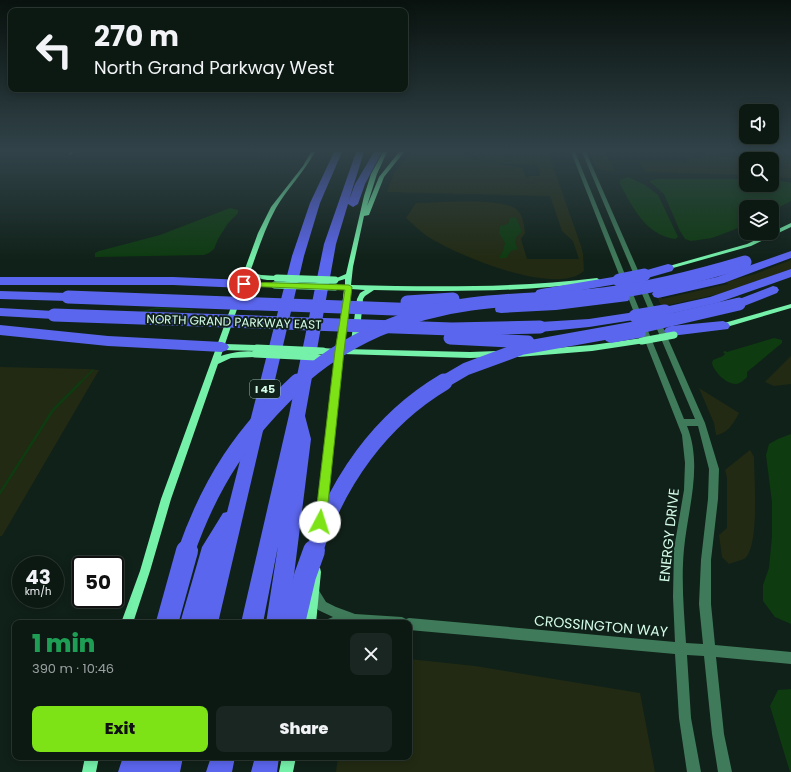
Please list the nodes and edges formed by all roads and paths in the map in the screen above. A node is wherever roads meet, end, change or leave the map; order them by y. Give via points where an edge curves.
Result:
1 (288, 188) edge
2 (312, 188) edge
3 (322, 188) edge
4 (348, 188) edge
5 (358, 188) edge
6 (370, 188) edge
7 (377, 188) edge
8 (588, 188) edge
9 (599, 188) edge
10 (791, 225) edge
11 (356, 239) junction
12 (791, 243) edge
13 (330, 244) junction
14 (791, 254) edge
15 (296, 260) junction
16 (668, 268) joint
17 (791, 274) edge
18 (350, 275) junction
19 (618, 278) junction
20 (246, 279) junction
21 (0, 281) edge
22 (276, 281) junction
23 (335, 284) junction
24 (791, 284) edge
25 (349, 287) junction
26 (373, 288) junction
27 (0, 295) edge
28 (791, 306) edge
29 (347, 307) junction
30 (0, 312) edge
31 (306, 325) junction
32 (723, 326) joint
33 (0, 330) edge
34 (641, 338) junction
35 (222, 347) junction
36 (256, 351) junction
37 (339, 351) junction
38 (366, 352) junction
39 (323, 355) junction
40 (216, 362) junction
41 (337, 368) junction
42 (297, 415) junction
43 (681, 422) junction
44 (701, 423) junction
45 (238, 506) junction
46 (314, 593) junction
47 (352, 619) junction
48 (128, 620) edge
49 (168, 620) edge
50 (192, 620) edge
51 (208, 620) edge
52 (253, 620) edge
53 (277, 620) edge
54 (295, 620) edge
55 (310, 620) edge
56 (347, 620) edge
57 (364, 620) edge
58 (412, 624) edge
59 (682, 648) junction
60 (710, 650) junction
61 (791, 658) edge
62 (91, 760) edge
63 (134, 760) edge
64 (148, 760) edge
65 (170, 760) edge
66 (221, 760) edge
67 (260, 760) edge
68 (266, 760) edge
69 (288, 760) edge
70 (89, 772) edge
71 (131, 772) edge
72 (145, 772) edge
73 (167, 772) edge
74 (219, 772) edge
75 (258, 772) edge
76 (264, 772) edge
77 (286, 772) edge
78 (694, 772) edge
79 (725, 772) edge

1 - 20 main road via 274,207 261,233
2 - 15 highway via 291,250
3 - 15 highway, I 45
4 - 13 highway
5 - 13 highway via 341,234
6 - 11 main road
7 - 11 main road
8 - 43 street, ENERGY DRIVE
9 - 44 street
10 - 16 main road via 749,245
11 - 18 main road
12 - 49 highway, bridge via 745,262 683,279 619,292 482,303 433,311 381,329 338,351 305,374 276,401 226,464 196,525
13 - 42 highway
14 - 29 highway, NORTH GRAND PARKWAY EAST, bridge via 720,280 658,294 501,310 442,311
15 - 45 highway, I 45
16 - 19 highway, bridge
17 - 31 highway, NORTH GRAND PARKWAY EAST, bridge via 713,300 665,311 589,323 452,329
18 - 23 main road
18 - 25 main road
19 - 26 main road via 470,290
19 - 29 highway, bridge via 548,292
20 - 21 highway
20 - 22 main road
20 - 22 main road via 260,277
20 - 35 main road
22 - 23 main road, bridge
23 - 25 main road
24 - 54 highway, bridge via 739,304 677,319 518,349 475,364 428,391 387,426 363,454 343,484 314,548
25 - 26 main road
25 - 37 main road
26 - 38 main road via 360,299 355,341
27 - 29 highway, NORTH GRAND PARKWAY EAST, bridge
28 - 32 main road
30 - 31 highway, NORTH GRAND PARKWAY EAST, bridge
31 - 34 highway, bridge via 466,340 542,342
32 - 34 highway
33 - 35 highway via 108,341
34 - 38 main road via 592,348 531,354
35 - 36 main road
35 - 40 main road
36 - 39 main road, bridge via 316,357
36 - 40 main road via 230,355
37 - 38 main road
37 - 39 main road
37 - 41 main road
39 - 41 main road
40 - 48 main road via 166,499
41 - 46 main road
42 - 52 highway
42 - 53 highway via 303,439
43 - 44 street
43 - 59 street, ENERGY DRIVE via 690,463 689,490 680,549 678,597
44 - 60 street via 714,469 705,604
45 - 50 highway via 212,547
45 - 51 highway, I 45
46 - 47 street via 322,607
46 - 55 main road
47 - 56 street
47 - 57 street
58 - 59 street, CROSSINGTON WAY
59 - 60 street, CROSSINGTON WAY
59 - 78 street, ENERGY DRIVE via 685,718
60 - 61 street, CROSSINGTON WAY
60 - 79 street via 718,734
62 - 70 main road
63 - 71 highway
64 - 72 highway
65 - 73 highway
66 - 74 highway
67 - 75 highway
68 - 76 highway
69 - 77 main road

